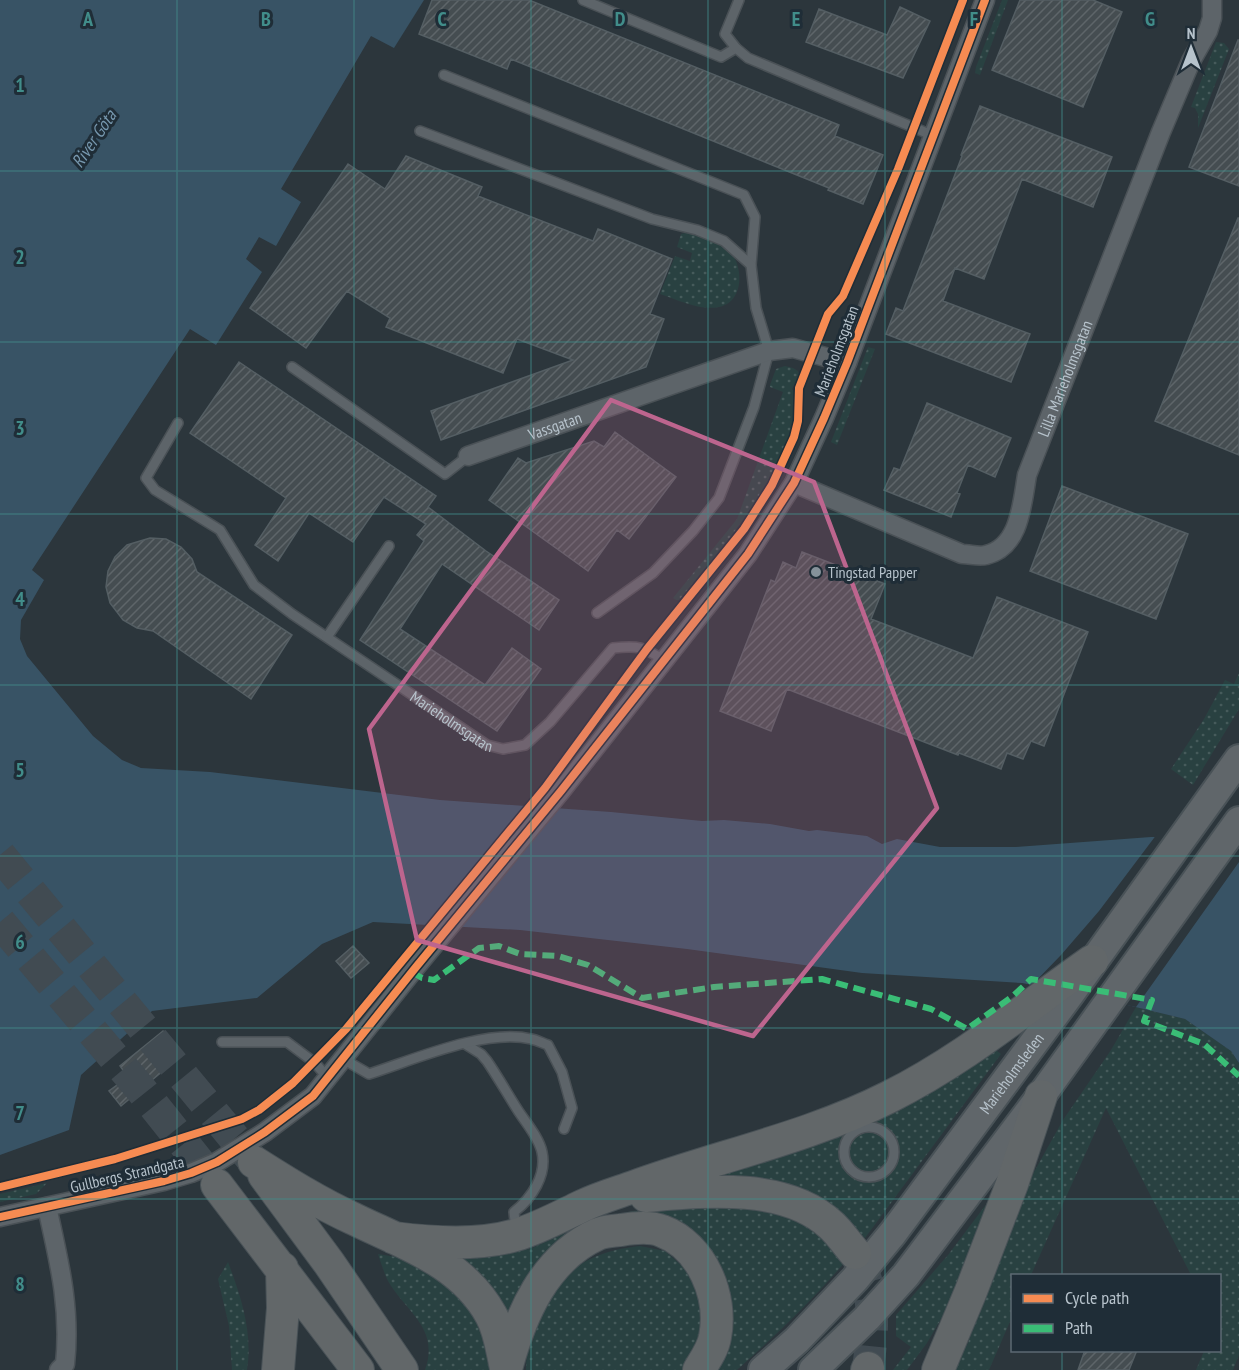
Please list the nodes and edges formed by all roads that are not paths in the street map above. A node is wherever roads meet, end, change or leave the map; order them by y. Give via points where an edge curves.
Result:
1 (583, 0) edge
2 (739, 0) edge
3 (985, 0) edge
4 (1212, 0) edge
5 (736, 48) junction
6 (444, 75) dead end
7 (420, 131) dead end
8 (934, 136) junction
9 (751, 265) junction
10 (769, 351) junction
11 (847, 363) junction
12 (292, 367) dead end
13 (178, 423) dead end
14 (468, 456) joint
15 (794, 483) junction
16 (388, 546) dead end
17 (597, 613) dead end
18 (327, 637) junction
19 (664, 660) junction
20 (1239, 759) edge
21 (561, 791) joint
22 (1235, 827) edge
23 (1092, 961) joint
24 (1060, 992) junction
25 (222, 1042) dead end
26 (465, 1044) junction
27 (344, 1059) junction
28 (328, 1078) junction
29 (1041, 1096) junction
30 (853, 1123) junction
31 (564, 1129) dead end
32 (217, 1185) tunnel mouth
33 (585, 1205) junction
34 (47, 1207) junction
35 (0, 1217) edge
36 (517, 1235) junction
37 (394, 1238) junction
38 (855, 1253) tunnel mouth
39 (282, 1268) junction
40 (951, 1340) junction
41 (59, 1370) edge
42 (278, 1370) edge
43 (358, 1370) edge
44 (402, 1370) edge
45 (506, 1370) edge
46 (699, 1370) edge
47 (763, 1370) edge
48 (813, 1370) edge
49 (926, 1370) edge
50 (938, 1370) edge

1 - 5 lane via 722,57
2 - 5 lane via 725,34
3 - 8 street, Marieholmsgatan
4 - 15 street, Lilla Marieholmsgatan via 1208,31 1161,132 1028,475 1019,518 1009,542 985,556 962,554
5 - 8 lane via 748,58
6 - 9 lane via 744,195 755,217
7 - 9 lane via 652,219 697,230 724,241
8 - 11 street, Marieholmsgatan
9 - 10 lane via 756,308
10 - 11 street, Vassgatan via 793,348
10 - 14 street, Vassgatan
10 - 17 lane via 754,407 718,498 653,573
11 - 15 street, Marieholmsgatan
12 - 14 lane, Vassgatan via 445,474
13 - 18 lane, Marieholmsgatan via 146,478 155,490 220,530 254,585
15 - 19 street, Marieholmsgatan via 748,554
16 - 18 lane
18 - 19 lane, Marieholmsgatan via 487,745 503,749 525,745 550,722 613,648 633,645
19 - 21 street, Marieholmsgatan
20 - 23 highway
21 - 27 street, Gullbergs Strandgata
22 - 29 highway
23 - 24 highway
24 - 30 highway
24 - 47 highway, Marieholmsleden via 893,1233 855,1279
25 - 28 lane via 287,1042 315,1062
26 - 27 lane via 369,1074
26 - 31 lane via 496,1037 530,1039 548,1046 562,1072 572,1108
26 - 36 lane via 487,1061 542,1152 536,1188 514,1212
27 - 28 street, Gullbergs Strandgata
28 - 34 street, Gullbergs Strandgata via 313,1096 217,1162 164,1181
29 - 40 highway via 1012,1184
29 - 48 highway via 906,1275
30 - 30 lane via 844,1153 850,1169 866,1177 882,1174 893,1160 893,1143 888,1135 873,1127
30 - 33 highway via 796,1135
32 - 39 highway
33 - 36 highway
33 - 38 highway via 685,1192 761,1195 787,1200 811,1211 831,1225
34 - 35 street, Gullbergs Strandgata
34 - 41 street via 61,1268 69,1334 65,1364
36 - 37 highway via 476,1241
37 - 44 highway via 315,1199 254,1162
37 - 45 highway via 441,1261 473,1290 499,1335
39 - 42 highway
39 - 43 highway
40 - 49 highway
40 - 50 highway
45 - 46 highway via 525,1311 546,1274 571,1250 600,1233 633,1228 660,1230 681,1242 702,1265 714,1298 715,1338

